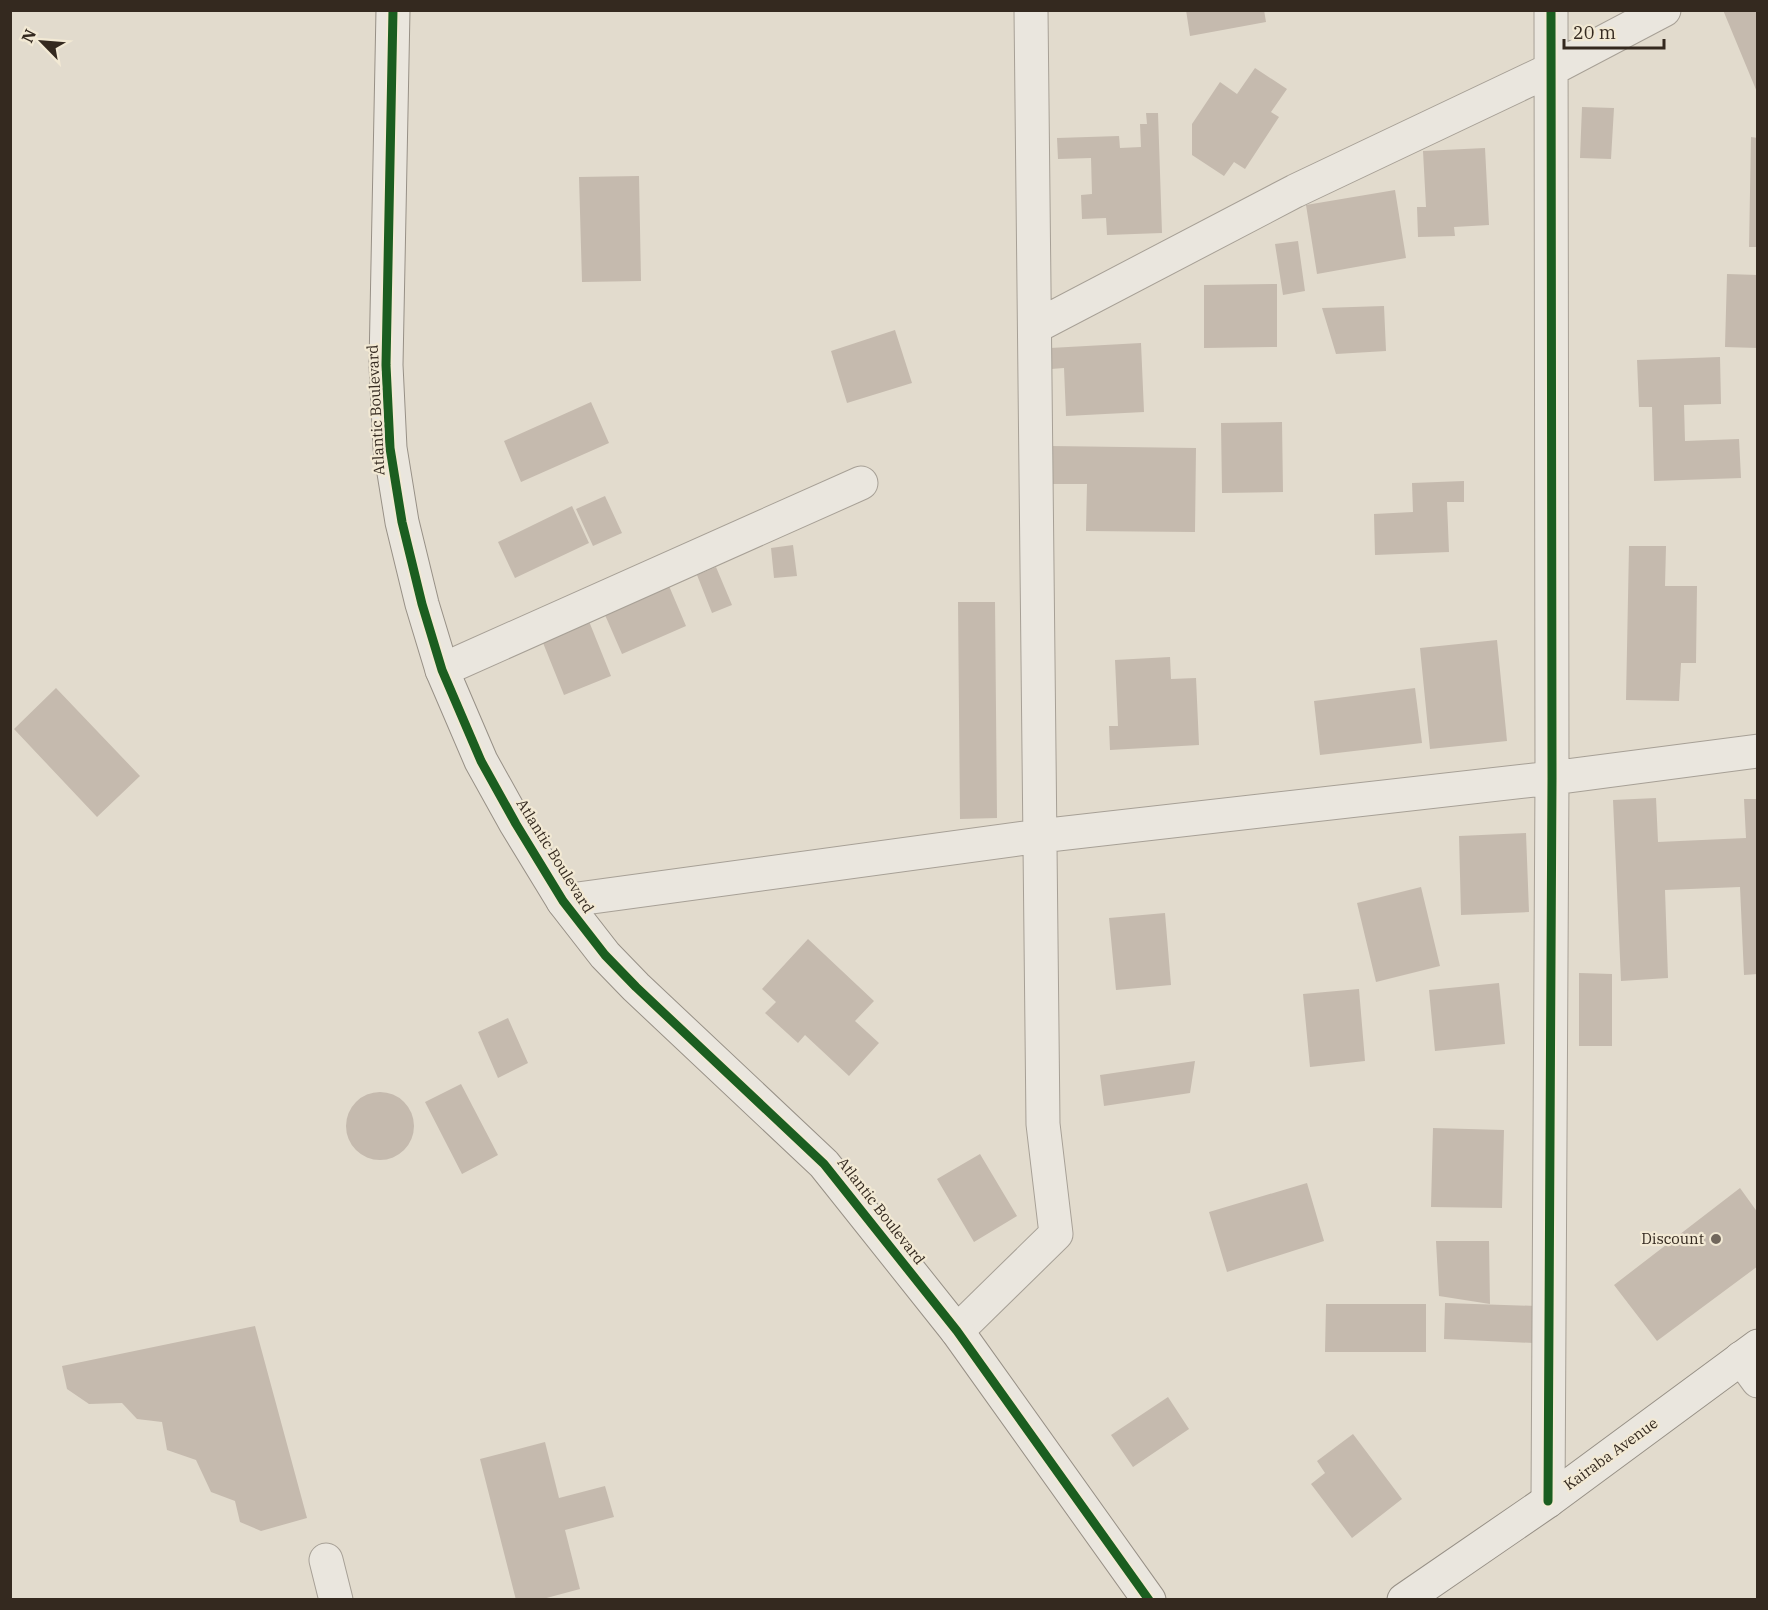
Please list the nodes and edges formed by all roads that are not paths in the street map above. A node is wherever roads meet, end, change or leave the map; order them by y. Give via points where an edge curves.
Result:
1 (393, 10) edge
2 (1031, 10) edge
3 (1551, 10) edge
4 (1664, 10) edge
5 (1550, 70) junction
6 (1035, 327) junction
7 (861, 483) dead end
8 (442, 670) junction
9 (1758, 751) edge
10 (1551, 778) junction
11 (1040, 836) junction
12 (563, 901) junction
13 (957, 1331) junction
14 (1752, 1362) edge
15 (1548, 1501) junction
16 (326, 1560) dead end
17 (336, 1599) edge
18 (1149, 1599) edge
19 (1404, 1599) edge

1 - 8 street, Atlantic Boulevard via 386,365 390,448 402,522
2 - 6 street
3 - 5 street
4 - 5 street
5 - 6 street via 1295,191
5 - 10 street
6 - 11 street
7 - 8 street
8 - 12 street, Atlantic Boulevard via 481,761
9 - 10 street
10 - 11 street
10 - 15 street
11 - 12 street
11 - 13 street via 1043,1124 1056,1234
12 - 13 street, Atlantic Boulevard via 636,987 824,1164
13 - 18 street, Atlantic Boulevard
14 - 15 street, Kairaba Avenue
15 - 19 street, Kairaba Avenue
16 - 17 street

